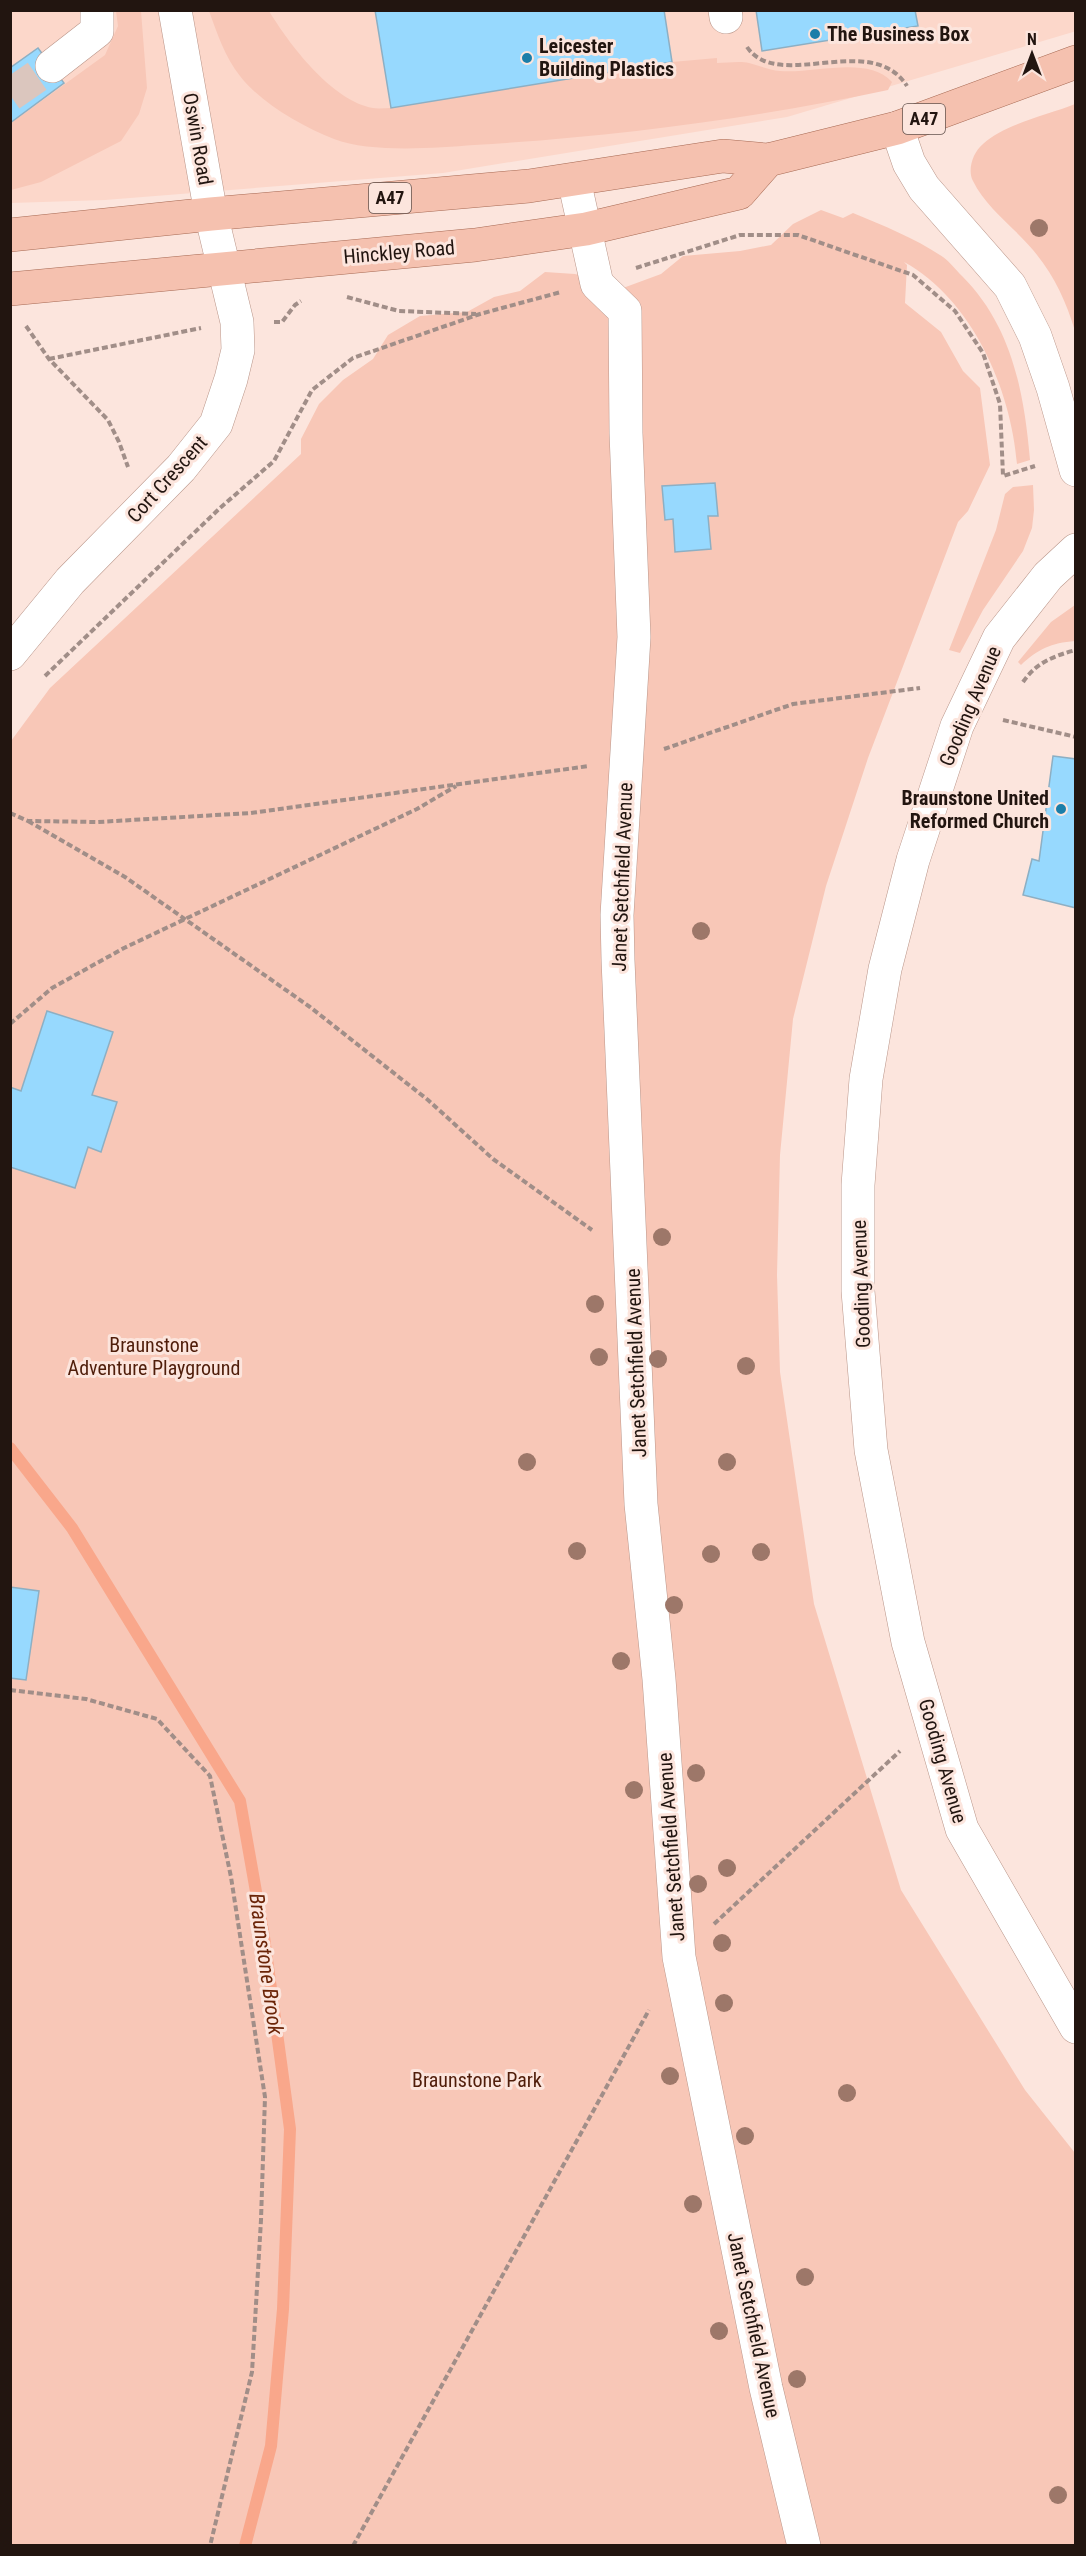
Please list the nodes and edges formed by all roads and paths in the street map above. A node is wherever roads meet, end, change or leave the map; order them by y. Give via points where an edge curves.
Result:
1 (97, 10) edge
2 (175, 10) edge
3 (725, 14) edge
4 (1076, 62) edge
5 (52, 66) tunnel mouth
6 (909, 124) junction
7 (768, 160) junction
8 (574, 180) junction
9 (211, 214) junction
10 (586, 229) junction
11 (10, 235) edge
12 (222, 268) junction
13 (597, 284) junction
14 (13, 289) edge
15 (309, 296) dead end
16 (343, 296) dead end
17 (480, 314) junction
18 (237, 322) junction
19 (49, 359) junction
20 (1073, 462) edge
21 (142, 508) junction
22 (1076, 550) edge
23 (1076, 650) edge
24 (11, 651) edge
25 (920, 688) dead end
26 (1017, 690) dead end
27 (1006, 710) dead end
28 (1076, 737) edge
29 (627, 760) junction
30 (458, 785) junction
31 (10, 813) edge
32 (28, 821) junction
33 (186, 918) junction
34 (10, 1024) edge
35 (631, 1257) junction
36 (10, 1690) edge
37 (931, 1722) junction
38 (679, 1957) junction
39 (650, 2008) dead end
40 (1076, 2027) edge
41 (210, 2546) edge
42 (353, 2546) edge
43 (804, 2546) edge

1 - 5 street via 97,31
2 - 9 street, Oswin Road
3 - 6 path via 752,55 761,60 800,65 859,61 893,70 908,86
4 - 6 main road, A47
6 - 7 main road, A47
6 - 20 street via 909,163 924,189 1010,286 1035,336
7 - 8 main road, A47 via 723,156
7 - 10 main road, Hinckley Road via 739,193
8 - 9 main road, A47
8 - 10 street
9 - 11 main road, A47
9 - 12 street, Oswin Road
10 - 12 main road, Hinckley Road via 475,245
10 - 13 street
12 - 14 main road, Hinckley Road
12 - 18 street, Cort Crescent
13 - 17 path
13 - 20 path via 670,255 740,235 798,235 913,275 955,311 983,353 1000,404 1003,476
13 - 29 street, Janet Setchfield Avenue via 625,310 634,637
14 - 19 path via 18,313
15 - 18 path via 295,305 282,322
16 - 17 path via 399,310
17 - 24 path via 353,358 312,390 274,461 45,676
18 - 19 path
18 - 21 street, Cort Crescent via 238,350 216,424
19 - 21 path via 108,420
21 - 24 street, Cort Crescent via 70,581
22 - 37 street, Gooding Avenue via 1048,576 999,638 957,726 912,860 885,969 866,1079 858,1185 858,1291 871,1450 908,1642
23 - 26 path via 1053,656 1031,670
25 - 29 path via 793,704
27 - 28 path via 1002,720
29 - 30 path
29 - 35 street, Janet Setchfield Avenue via 617,915
30 - 32 path via 251,813 98,822
30 - 33 path via 417,809
31 - 32 path
32 - 33 path via 125,877
33 - 34 path via 52,988
33 - 35 path via 310,1007 428,1100 493,1160
35 - 38 street, Janet Setchfield Avenue via 641,1504 660,1679
36 - 41 path via 86,1699 157,1719 210,1776 231,1877 265,2097 252,2373
37 - 38 path
37 - 40 street, Gooding Avenue via 962,1829
38 - 43 street, Janet Setchfield Avenue via 766,2388
39 - 42 path

